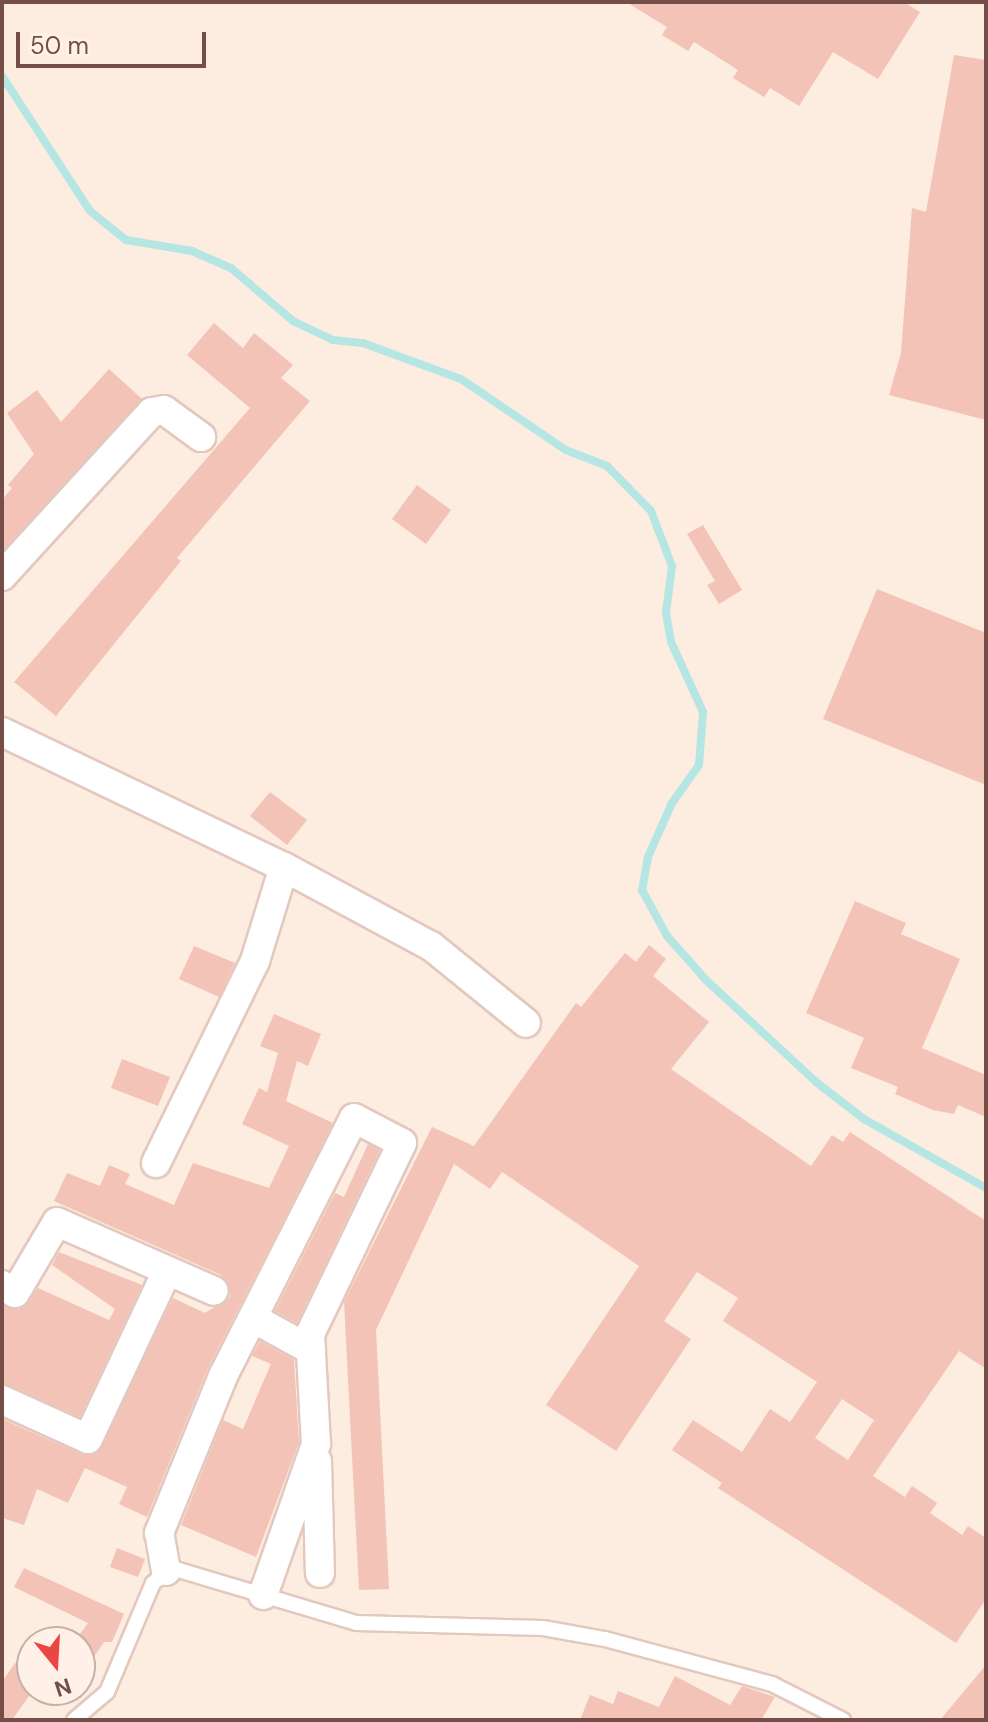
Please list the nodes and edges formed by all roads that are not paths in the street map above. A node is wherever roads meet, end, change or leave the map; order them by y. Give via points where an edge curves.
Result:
1 (201, 437) dead end
2 (2, 576) edge
3 (2, 732) edge
4 (284, 867) junction
5 (526, 1023) dead end
6 (156, 1163) dead end
7 (167, 1271) junction
8 (2, 1285) edge
9 (214, 1291) dead end
10 (253, 1318) junction
11 (311, 1350) junction
12 (2, 1400) edge
13 (316, 1444) junction
14 (166, 1571) junction
15 (320, 1573) dead end
16 (263, 1595) junction
17 (74, 1720) edge
18 (843, 1720) edge

1 - 2 street via 164,410 152,412
3 - 4 street
4 - 5 street via 431,946
4 - 6 street via 255,961
7 - 8 street via 57,1222 15,1293
7 - 9 street
7 - 12 street via 88,1439
10 - 11 street
10 - 11 street via 354,1118 402,1143 310,1334
10 - 14 street via 159,1533
11 - 13 street
13 - 15 street
13 - 16 street
14 - 16 lane via 188,1570
14 - 17 lane via 153,1583 107,1692
16 - 18 lane via 356,1623 543,1628 605,1639 772,1684

